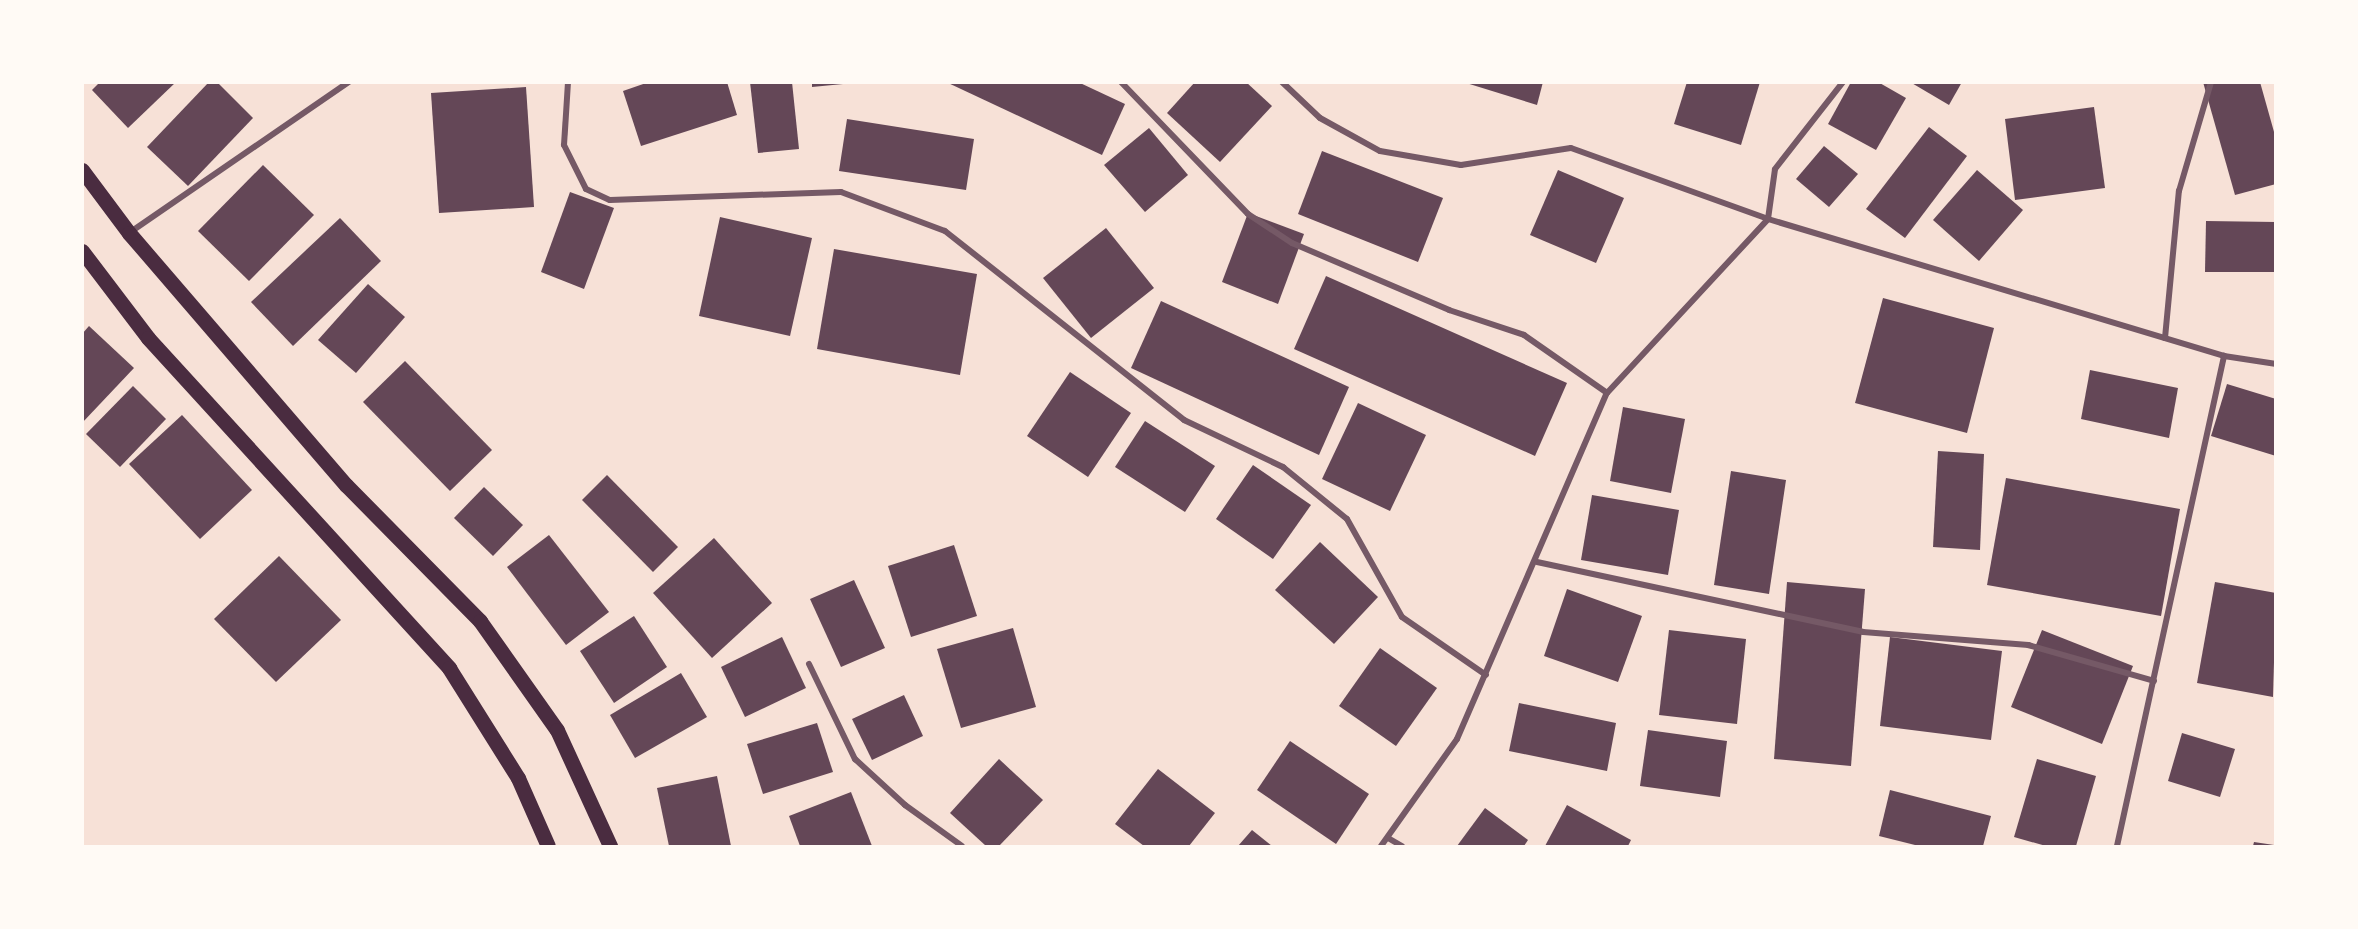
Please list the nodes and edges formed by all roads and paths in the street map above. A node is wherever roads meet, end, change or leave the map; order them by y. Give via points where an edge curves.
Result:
1 (349, 82) edge
2 (568, 82) edge
3 (1121, 82) edge
4 (1282, 82) edge
5 (1843, 82) edge
6 (2211, 82) edge
7 (82, 170) edge
8 (1768, 219) junction
9 (129, 233) junction
10 (82, 251) edge
11 (2165, 338) junction
12 (2224, 356) junction
13 (2276, 364) edge
14 (1607, 393) junction
15 (1537, 562) junction
16 (809, 664) dead end
17 (1486, 675) junction
18 (2154, 681) junction
19 (1388, 838) junction
20 (549, 846) edge
21 (610, 846) edge
22 (962, 846) edge
23 (1381, 846) edge
24 (1402, 846) edge
25 (2117, 846) edge

1 - 9 street
2 - 17 street via 564,145 586,189 610,200 841,192 945,231 1184,420 1283,467 1347,519 1402,616
3 - 14 street via 1248,214 1292,243 1449,310 1524,335
4 - 8 street via 1320,118 1380,151 1461,165 1571,148
5 - 8 street via 1775,169
6 - 11 street via 2179,191
7 - 9 main road
8 - 11 street
8 - 14 street
9 - 21 main road via 346,485 480,621 557,730
10 - 20 main road via 156,347 449,668 518,778
11 - 12 street
12 - 13 street
12 - 18 street
14 - 15 street
15 - 17 street
15 - 18 street via 1863,632 2028,645
16 - 22 street via 855,759 905,805
17 - 19 street via 1457,738
18 - 25 street
19 - 23 street
19 - 24 street

